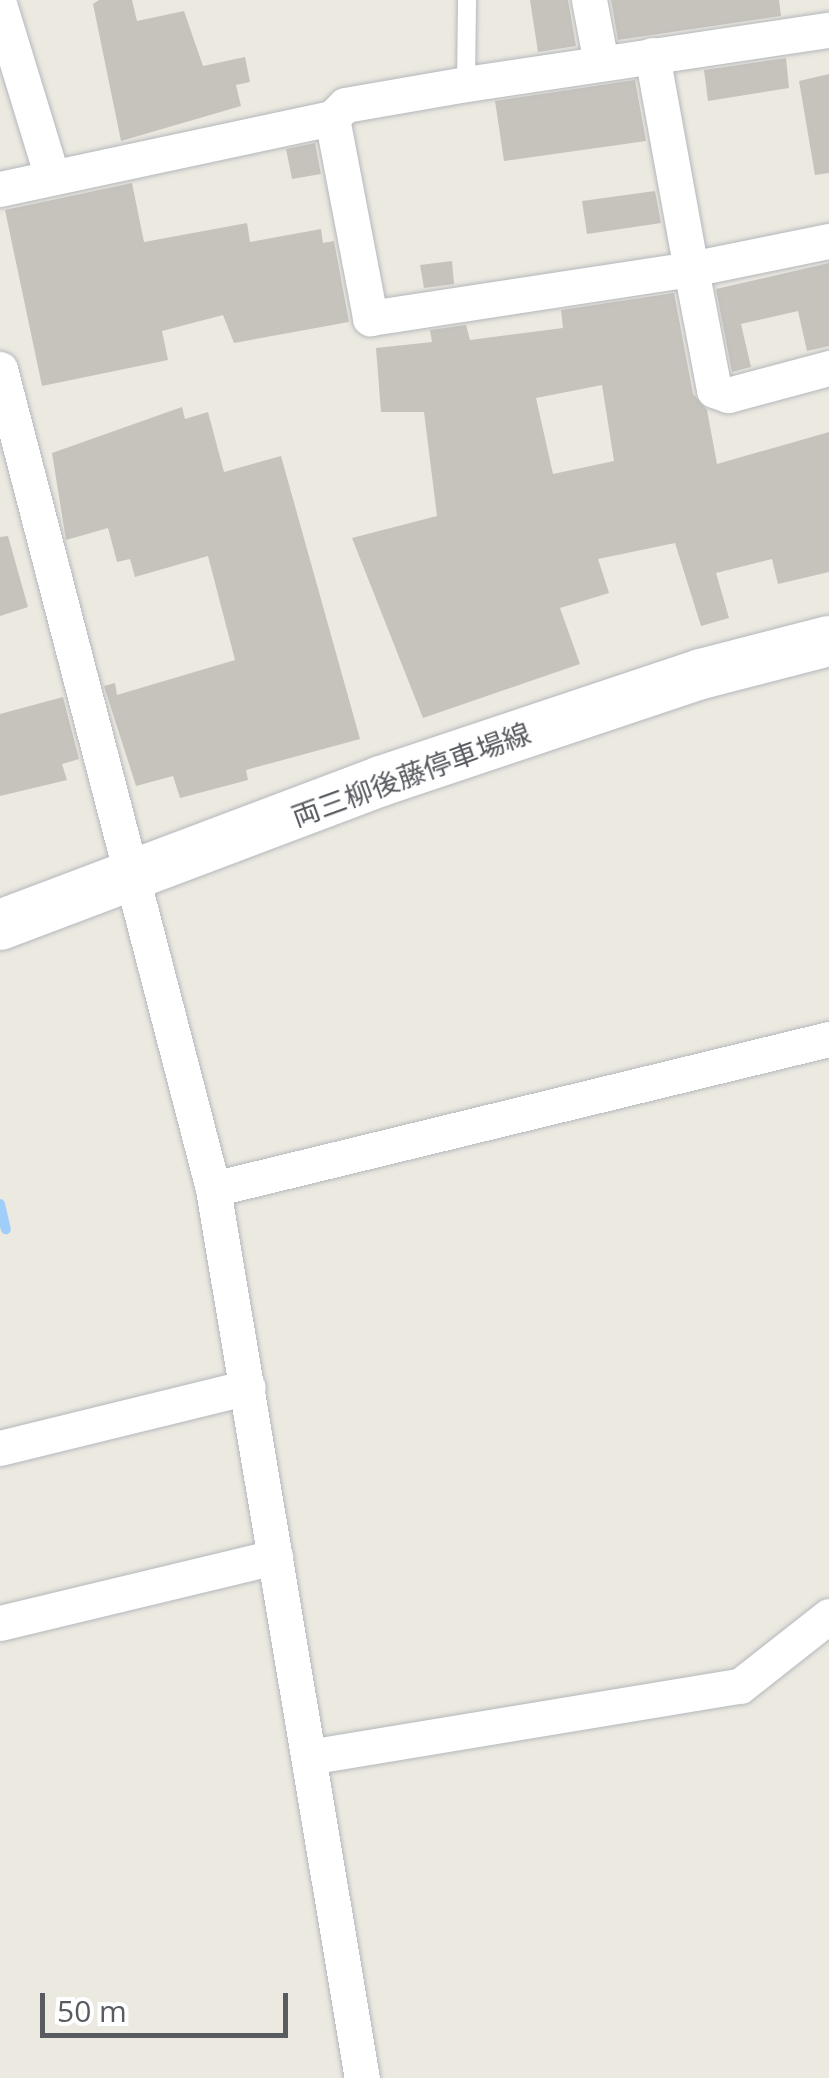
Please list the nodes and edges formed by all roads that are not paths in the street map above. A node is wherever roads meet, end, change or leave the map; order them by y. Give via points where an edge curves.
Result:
1 (467, 0) edge
2 (589, 0) edge
3 (0, 7) edge
4 (829, 30) edge
5 (652, 55) junction
6 (601, 63) junction
7 (466, 84) junction
8 (332, 118) junction
9 (52, 177) junction
10 (0, 189) edge
11 (829, 241) edge
12 (691, 270) junction
13 (829, 368) edge
14 (0, 369) edge
15 (11, 472) edge
16 (829, 641) edge
17 (135, 878) junction
18 (0, 925) edge
19 (829, 1039) edge
20 (213, 1189) junction
21 (248, 1387) junction
22 (0, 1448) edge
23 (275, 1557) junction
24 (829, 1616) edge
25 (0, 1623) edge
26 (309, 1757) junction
27 (362, 2078) edge

1 - 7 lane
2 - 6 street
3 - 9 street
4 - 5 street
5 - 6 street
5 - 12 street
6 - 7 street
7 - 8 street via 346,105
8 - 9 street
8 - 12 street via 370,318
9 - 10 street
11 - 12 street
12 - 13 street via 714,390 728,395
14 - 15 street
15 - 17 street
16 - 17 main road, 両三柳後藤停車場線 via 701,674 381,781
17 - 18 main road, 両三柳後藤停車場線
17 - 20 street
19 - 20 street
20 - 21 street
21 - 22 street
21 - 23 street
23 - 25 street
23 - 26 street
24 - 26 street via 740,1686
26 - 27 street

